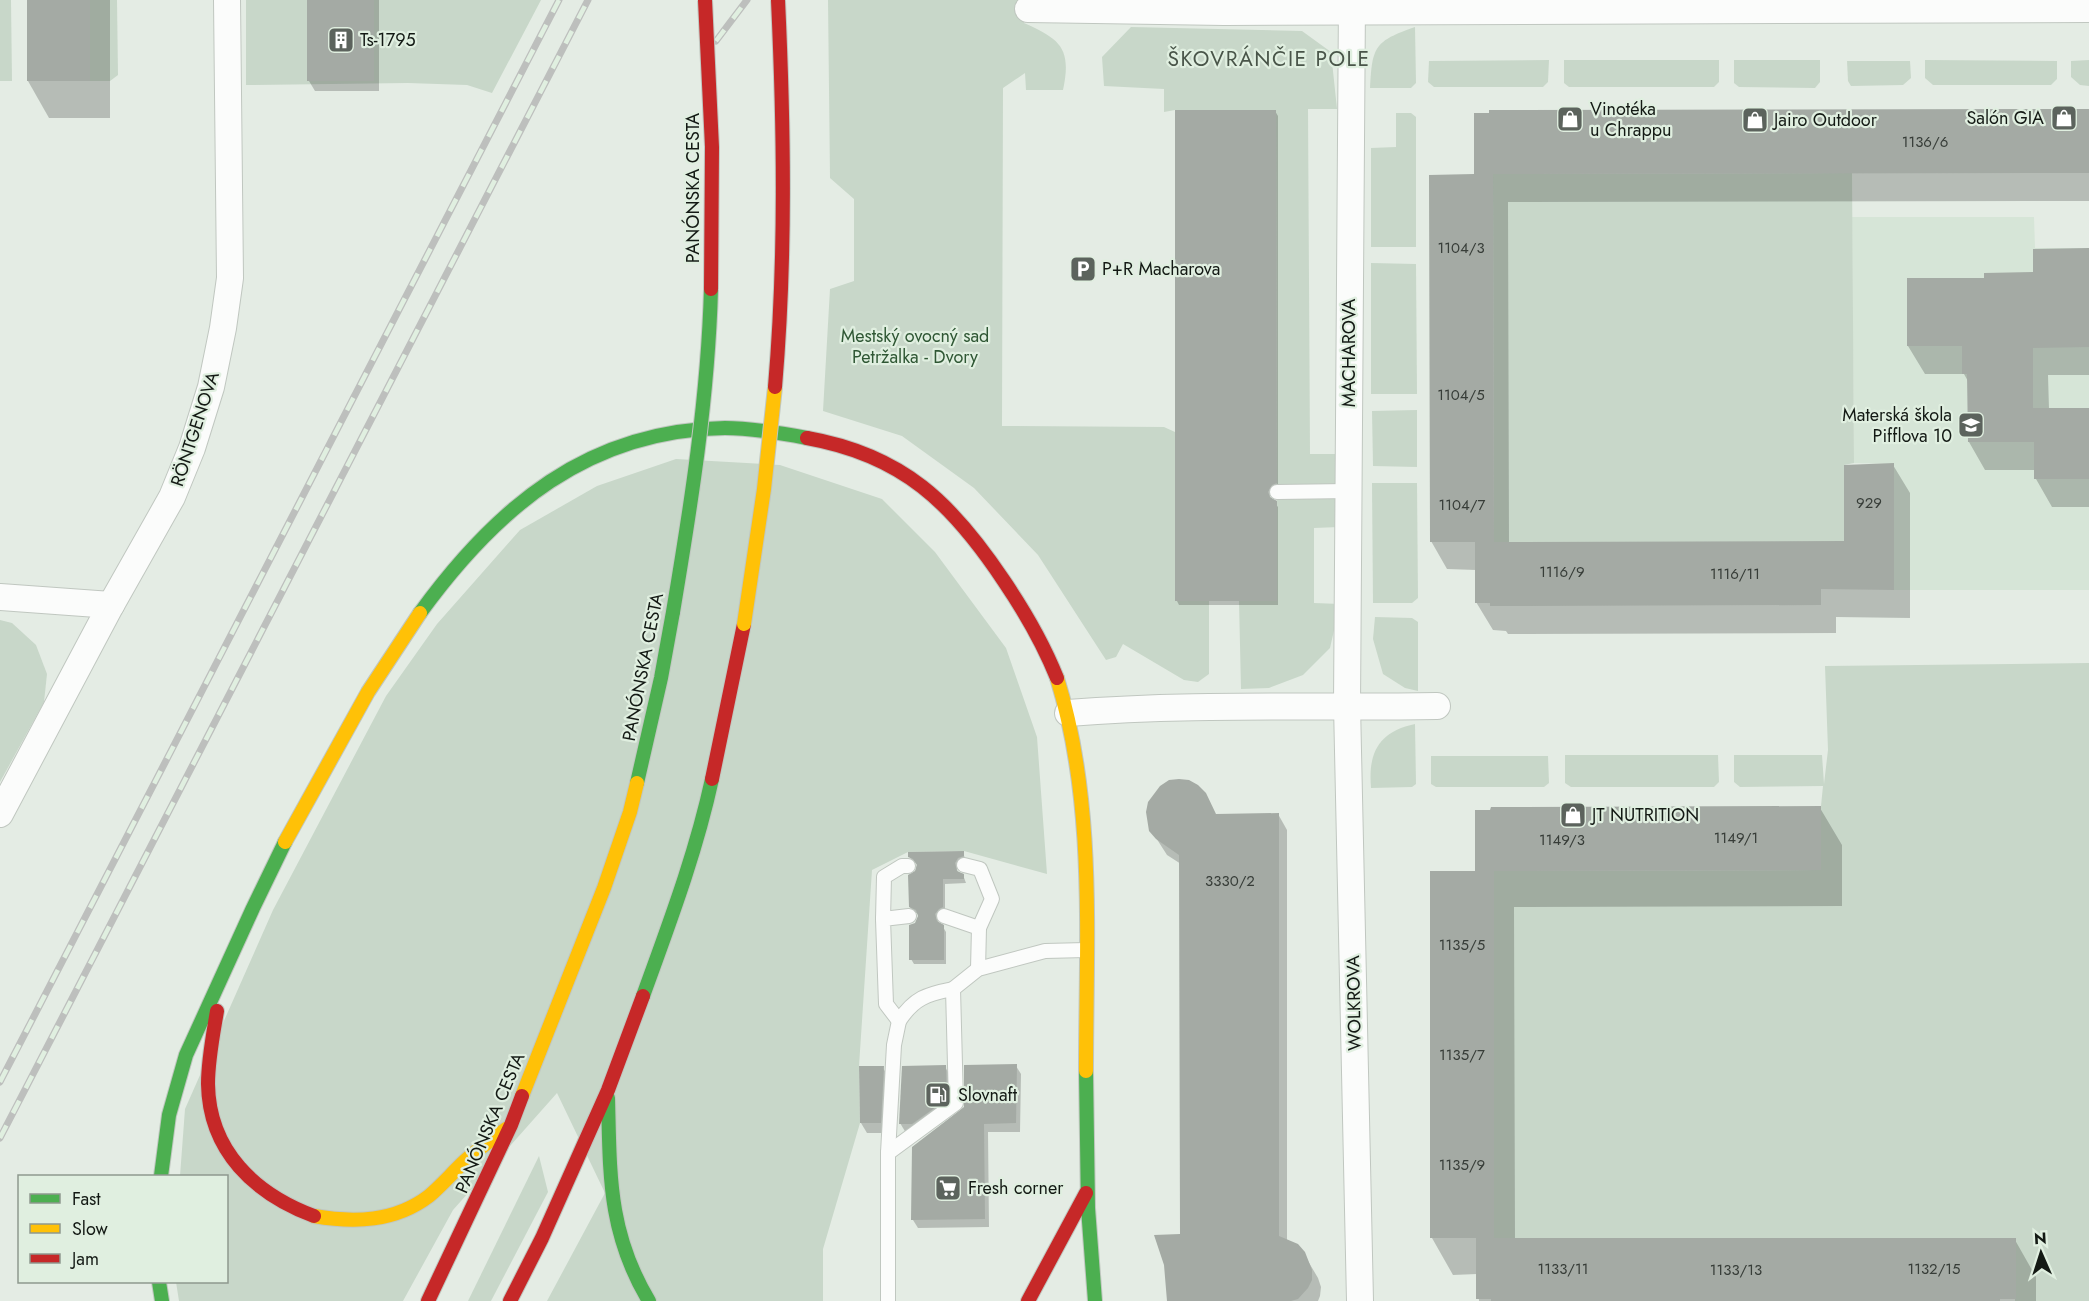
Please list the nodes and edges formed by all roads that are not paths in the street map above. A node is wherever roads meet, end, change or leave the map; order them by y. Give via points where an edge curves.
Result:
1 (227, 0) edge
2 (705, 0) edge
3 (778, 0) edge
4 (1352, 5) edge
5 (1028, 9) dead end
6 (2089, 9) edge
7 (1348, 491) junction
8 (1276, 492) dead end
9 (0, 597) edge
10 (111, 605) junction
11 (1347, 705) junction
12 (1437, 706) dead end
13 (1068, 713) junction
14 (0, 814) edge
15 (964, 865) dead end
16 (908, 866) dead end
17 (909, 916) dead end
18 (944, 916) dead end
19 (883, 918) junction
20 (978, 928) junction
21 (1086, 950) junction
22 (978, 969) junction
23 (222, 976) junction
24 (953, 989) junction
25 (899, 1021) junction
26 (608, 1090) junction
27 (511, 1125) junction
28 (888, 1153) junction
29 (161, 1175) edge
30 (1087, 1192) junction
31 (159, 1283) edge
32 (162, 1301) edge
33 (428, 1301) edge
34 (510, 1301) edge
35 (650, 1301) edge
36 (888, 1301) edge
37 (1028, 1301) edge
38 (1095, 1301) edge
39 (1360, 1301) edge

1 - 10 street, RÖNTGENOVA via 230,279 220,348 198,429 178,483
2 - 27 street, PANÓNSKA CESTA, bridge via 711,141 709,331 698,451 673,612 630,812
3 - 26 street, bridge via 783,124 781,297 768,461 744,624 702,825
4 - 5 street via 1225,12
4 - 6 street
4 - 7 street, MACHAROVA
7 - 8 lane
7 - 11 street, MACHAROVA
9 - 10 street
10 - 14 street, RÖNTGENOVA
11 - 12 street
11 - 13 street
11 - 39 street, WOLKROVA
13 - 21 street via 1081,780
13 - 23 street via 1032,624 989,559 945,506 922,486 862,455 809,438 725,428 674,433 631,443 557,475 519,503 470,549 413,619 359,705 308,798
15 - 20 lane via 980,869 992,899
16 - 19 lane via 884,877
17 - 19 lane
18 - 20 lane
19 - 25 lane via 886,1004
20 - 22 lane
21 - 22 lane via 1045,951
21 - 30 street
22 - 24 lane
23 - 27 street via 211,1050 210,1110 235,1162 256,1186 282,1203 337,1221 402,1212 440,1188 460,1165
23 - 29 street via 185,1056 166,1130
24 - 25 lane via 915,1002
24 - 28 lane via 956,1103
25 - 28 lane
26 - 34 street
26 - 35 street via 615,1215 627,1262
27 - 33 street, PANÓNSKA CESTA
28 - 36 lane
30 - 37 street
30 - 38 street
31 - 32 street

